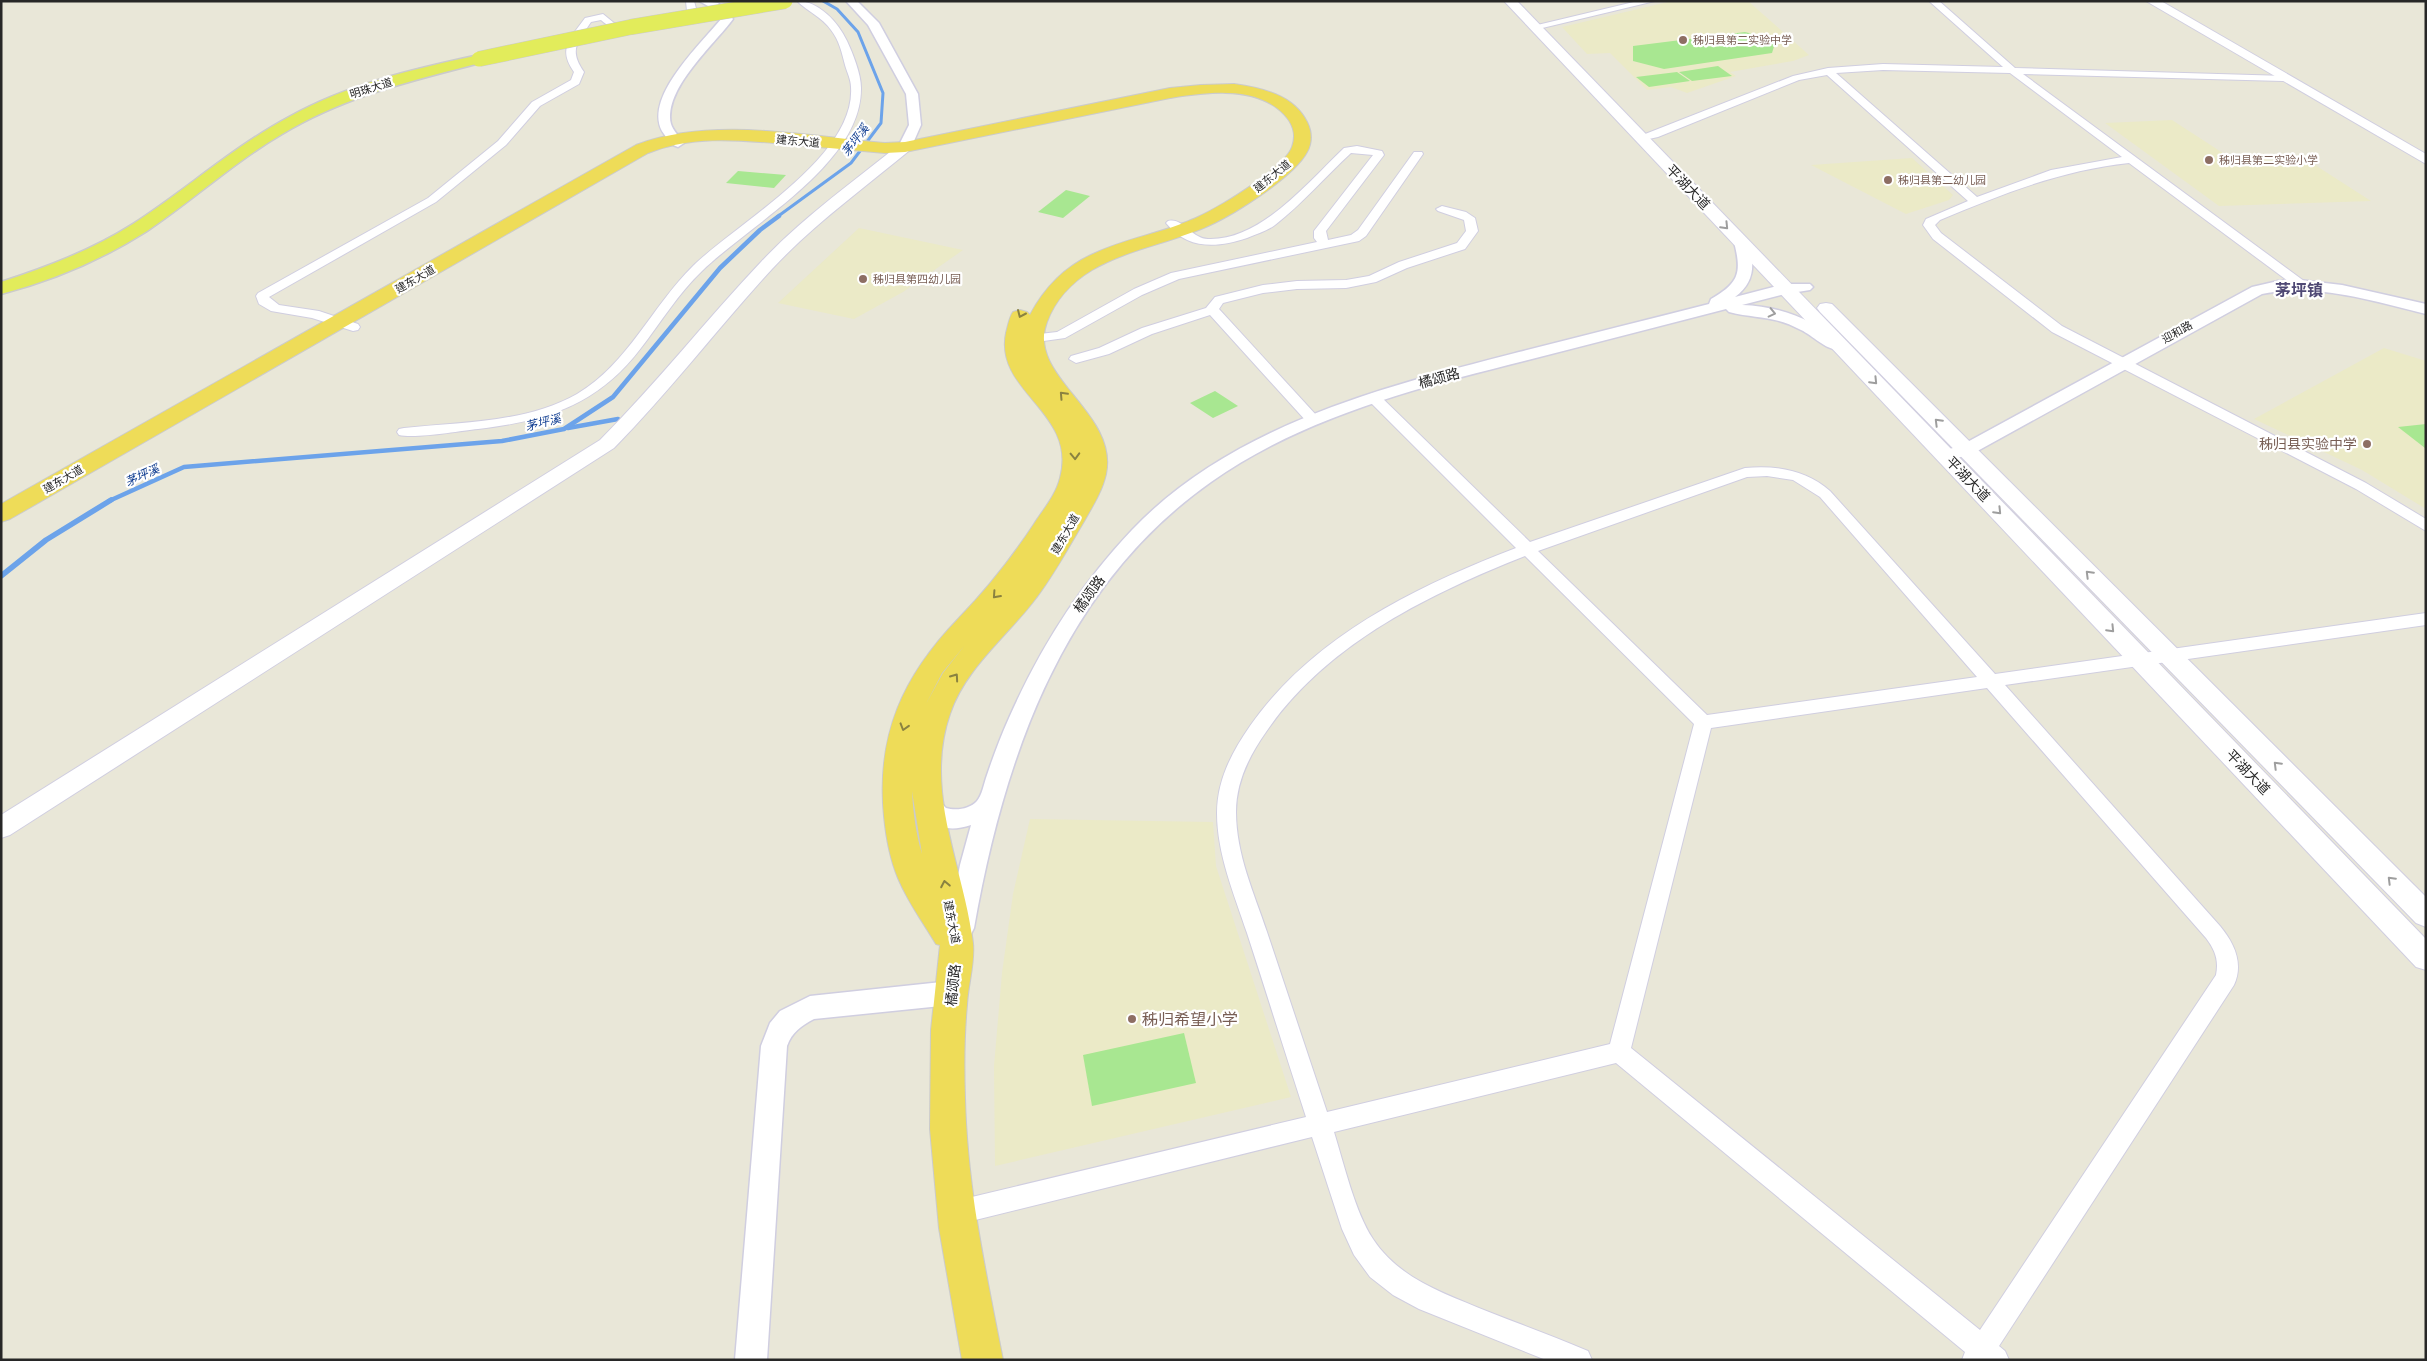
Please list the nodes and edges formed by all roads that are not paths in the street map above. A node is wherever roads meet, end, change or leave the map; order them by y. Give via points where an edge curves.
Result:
1 (690, 1) edge
2 (704, 1) edge
3 (753, 1) edge
4 (785, 1) edge
5 (801, 1) edge
6 (851, 1) edge
7 (1510, 1) edge
8 (1522, 1) edge
9 (1650, 1) edge
10 (1933, 1) edge
11 (2152, 1) edge
12 (1540, 26) junction
13 (477, 56) junction
14 (1828, 71) junction
15 (2013, 71) junction
16 (2283, 78) junction
17 (1647, 136) junction
18 (676, 140) junction
19 (840, 147) junction
20 (892, 151) junction
21 (1418, 154) dead end
22 (2132, 159) junction
23 (2426, 160) edge
24 (1975, 201) junction
25 (1442, 209) dead end
26 (1177, 226) junction
27 (1741, 242) junction
28 (1325, 244) junction
29 (1, 282) edge
30 (2300, 284) junction
31 (1, 288) edge
32 (1795, 288) junction
33 (2426, 309) edge
34 (1212, 310) junction
35 (1689, 314) junction
36 (346, 325) junction
37 (1024, 340) junction
38 (1848, 355) junction
39 (1076, 359) dead end
40 (2122, 363) junction
41 (1373, 397) junction
42 (1312, 419) junction
43 (404, 432) dead end
44 (1966, 450) junction
45 (1945, 456) junction
46 (1, 514) edge
47 (2426, 526) edge
48 (1, 530) edge
49 (1528, 550) junction
50 (2426, 619) edge
51 (2169, 655) junction
52 (2140, 660) junction
53 (1991, 681) junction
54 (1703, 722) junction
55 (927, 800) junction
56 (987, 806) junction
57 (1, 828) edge
58 (2426, 915) edge
59 (957, 950) junction
60 (2426, 958) edge
61 (951, 993) junction
62 (1619, 1052) junction
63 (1320, 1125) junction
64 (955, 1213) junction
65 (1984, 1356) edge
66 (751, 1360) edge
67 (983, 1360) edge
68 (1579, 1360) edge

1 - 36 street via 693,9 690,15 681,21 659,26 622,28 611,25 603,17 588,20 569,50 571,62 579,72 575,82 536,104 502,143 415,211 262,296 263,301 276,308 301,311
2 - 18 street via 714,5 727,19 668,97 663,115
3 - 13 main road, 明珠大道 via 612,26
4 - 13 main road, 明珠大道, bridge
5 - 19 street via 837,29 856,86
6 - 20 street via 873,23 912,94 916,109 915,125
7 - 12 main road, 平湖大道
8 - 12 main road, 平湖大道
9 - 12 street
10 - 15 street
11 - 16 main road
12 - 17 main road, 平湖大道
13 - 29 main road, 明珠大道 via 364,84 294,112 237,146 116,232 71,255
13 - 31 main road, 明珠大道 via 363,90 297,118 248,148 138,228 60,267
14 - 15 street via 1876,67
14 - 17 street via 1786,81
14 - 24 street
15 - 16 street
15 - 22 street
16 - 23 main road
17 -> 27 main road, 平湖大道
17 - 32 main road, 平湖大道
18 - 19 highway, 建东大道
18 - 36 highway, 建东大道
19 - 20 highway, 建东大道
19 - 43 street via 697,269 624,361 582,397 548,412 520,418
20 - 26 highway, 建东大道 via 929,151 1190,96 1235,96 1260,102 1278,112 1287,125 1288,137 1278,157 1220,200
20 - 57 main road via 772,260 646,405 607,444
21 - 28 street via 1362,233 1355,238
22 - 24 street via 2097,162 2038,176
22 - 30 street
24 - 40 street via 1930,221 1931,231 2051,325
25 - 34 street via 1469,218 1472,230 1461,246 1372,279 1346,284 1296,284 1255,290 1218,300
26 - 28 street via 1197,240 1212,243 1256,230 1271,222 1348,150 1357,148 1378,153 1320,231 1320,238
26 - 37 highway, 建东大道 via 1100,245 1059,268 1024,307 1019,318
27 - 32 main road, 平湖大道
27 - 35 street via 1747,271 1743,282 1721,299
28 - 37 street via 1175,276 1138,292 1060,335
30 - 33 street, 迎和路
30 - 40 street, 迎和路 via 2270,286 2243,296
32 - 35 street, 橘颂路
32 - 38 main road, 平湖大道
44 -> 32 main road, 平湖大道
34 - 39 street
34 - 42 street
35 -> 38 street via 1730,309 1772,312 1813,329
35 - 41 street, 橘颂路
36 - 46 highway, 建东大道
36 - 48 highway, 建东大道
55 -> 37 highway, 建东大道 via 929,738 950,684 1046,566 1086,496 1096,466 1093,437 1086,423 1042,370
37 -> 59 highway, 建东大道 via 1018,364 1073,439 1072,479 1025,559 925,678 910,707 901,737 897,771 898,806 914,878
38 -> 45 main road, 平湖大道
40 - 44 street, 迎和路
40 - 47 street via 2361,486
41 - 42 street, 橘颂路
41 - 49 street
42 - 56 street, 橘颂路 via 1258,446 1204,479 1153,518 1110,565 1070,620 1036,681 1004,750
44 - 45 street, 迎和路
51 -> 44 main road, 平湖大道
45 -> 52 main road, 平湖大道
49 - 53 street via 1745,473 1765,470 1798,477 1825,494
49 - 54 street
49 - 63 street via 1430,592 1336,648 1291,686 1255,732 1239,759 1229,788 1226,822 1232,856
50 - 51 street
51 - 52 street
58 -> 51 main road, 平湖大道
52 - 53 street
52 - 60 main road, 平湖大道
53 - 54 street
53 - 65 street via 2213,932 2228,957 2228,969 2226,978
54 - 62 street
55 - 56 street via 936,814 952,820 972,817
59 -> 55 highway, 建东大道
56 - 59 street, 橘颂路
59 - 61 highway, 橘颂路
61 - 64 highway, 橘颂路 via 947,1099
61 - 66 street via 810,1008 789,1019 779,1032 774,1046
62 - 63 street
62 - 65 street
63 - 64 street
63 - 68 street via 1352,1220 1363,1246 1379,1268 1428,1300
64 - 67 highway, 橘颂路

